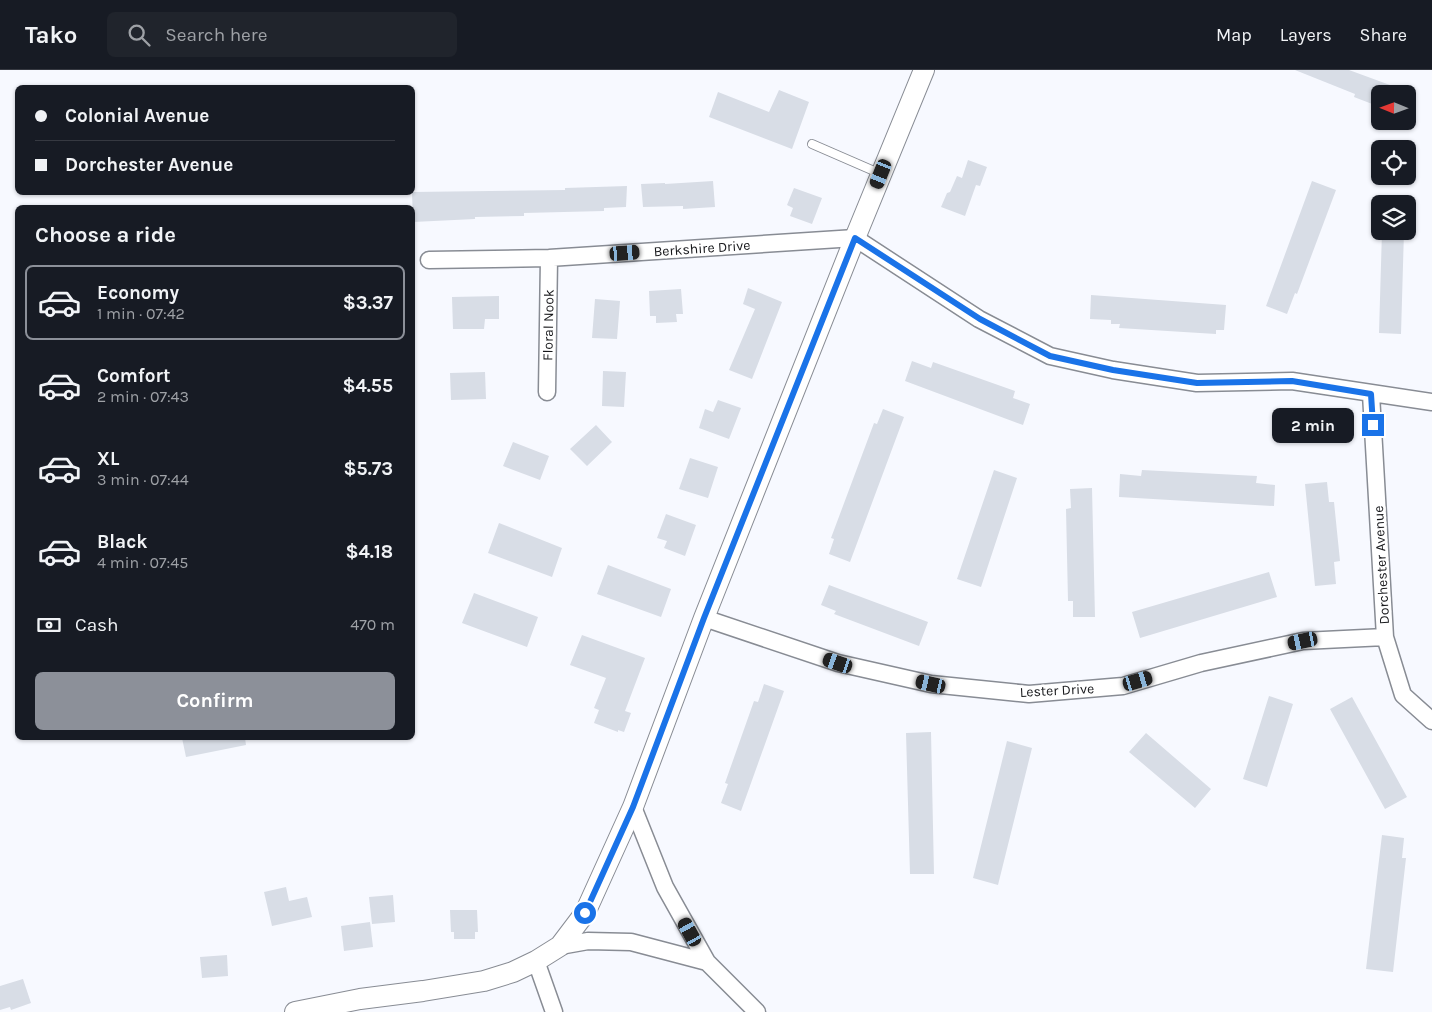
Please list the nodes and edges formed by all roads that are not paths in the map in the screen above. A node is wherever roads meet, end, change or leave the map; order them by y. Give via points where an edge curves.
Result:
1 (924, 70) edge
2 (812, 144) dead end
3 (881, 174) junction
4 (855, 238) junction
5 (549, 258) junction
6 (429, 260) dead end
7 (547, 392) dead end
8 (1371, 394) junction
9 (1432, 402) edge
10 (704, 618) junction
11 (1385, 637) junction
12 (1432, 721) edge
13 (633, 807) junction
14 (560, 946) junction
15 (536, 961) junction
16 (707, 962) junction
17 (295, 1012) edge
18 (554, 1012) edge
19 (757, 1012) edge

1 - 3 street
2 - 3 lane
3 - 4 street
4 - 5 street, Berkshire Drive
4 - 8 street via 980,319 1050,356 1197,383 1292,381
4 - 10 street
5 - 6 street, Berkshire Drive
5 - 7 street, Floral Nook
8 - 9 street
8 - 11 street, Dorchester Avenue
10 - 11 street, Lester Drive via 838,663 931,684 1029,694 1123,686 1201,663 1303,641
10 - 13 street
11 - 12 street, Dorchester Avenue via 1403,695
13 - 14 street via 585,913
13 - 16 street via 665,887
14 - 15 street
14 - 16 street via 588,941 631,942
15 - 17 street via 484,981 360,998
15 - 18 street
16 - 19 street

